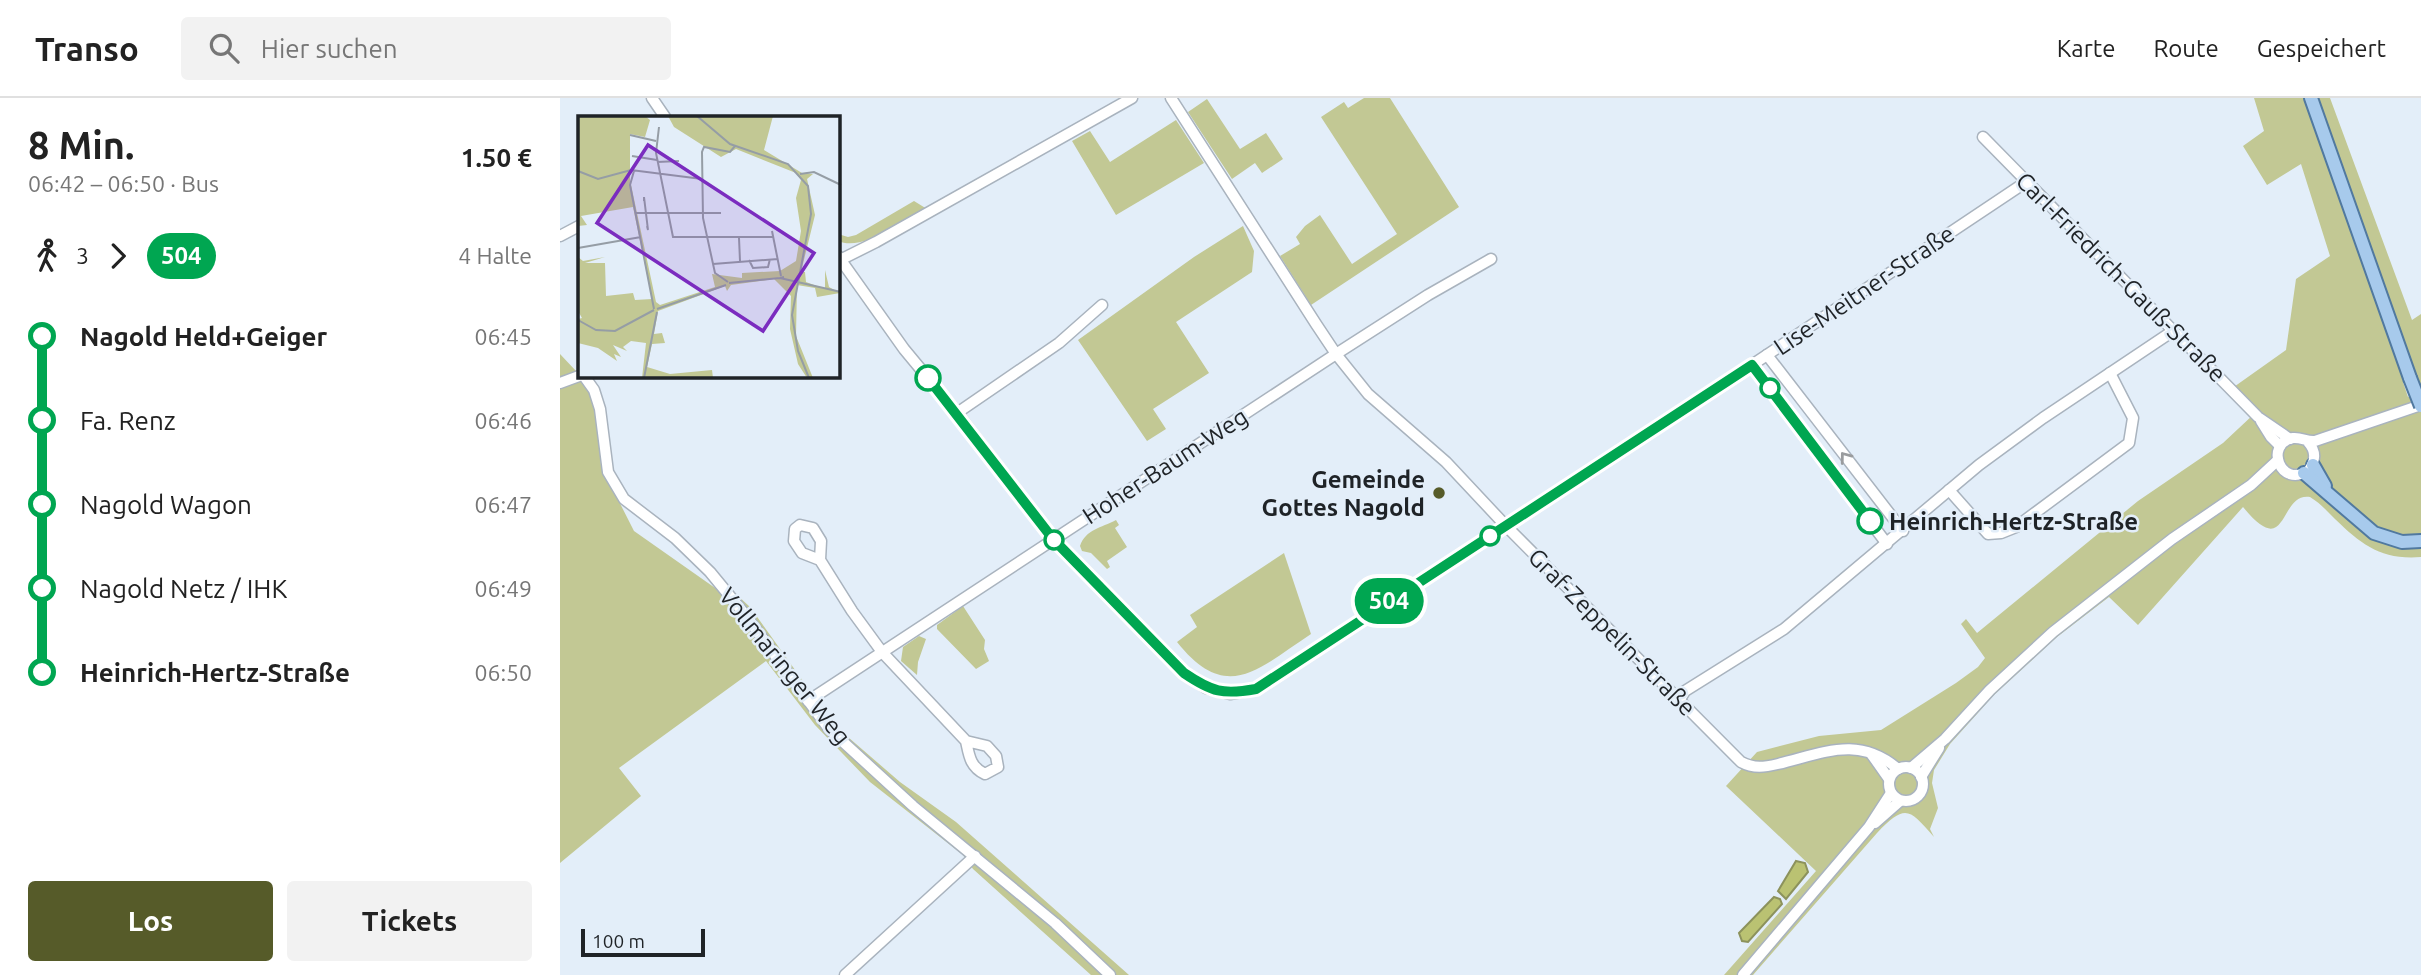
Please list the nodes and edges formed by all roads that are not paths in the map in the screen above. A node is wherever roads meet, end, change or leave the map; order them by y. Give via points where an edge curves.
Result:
1 (653, 98) edge
2 (1132, 98) edge
3 (1171, 98) edge
4 (2311, 98) edge
5 (664, 116) edge
6 (1983, 137) dead end
7 (2026, 182) junction
8 (578, 227) edge
9 (560, 236) edge
10 (840, 259) edge
11 (1491, 259) dead end
12 (840, 260) edge
13 (1102, 305) dead end
14 (2173, 331) junction
15 (1336, 354) junction
16 (1768, 355) junction
17 (1752, 365) junction
18 (2110, 373) junction
19 (578, 377) edge
20 (584, 378) edge
21 (560, 383) edge
22 (2421, 406) edge
23 (957, 412) junction
24 (2259, 417) junction
25 (2342, 433) junction
26 (2290, 439) junction
27 (2308, 442) junction
28 (2280, 446) junction
29 (2310, 464) junction
30 (2280, 465) junction
31 (1950, 490) junction
32 (1506, 526) junction
33 (1903, 531) junction
34 (1053, 539) junction
35 (2421, 541) edge
36 (1887, 544) junction
37 (820, 560) dead end
38 (882, 652) junction
39 (1680, 699) junction
40 (808, 701) junction
41 (1945, 739) junction
42 (967, 741) dead end
43 (1872, 754) junction
44 (1911, 768) junction
45 (1898, 769) junction
46 (1921, 777) junction
47 (1889, 779) junction
48 (1891, 793) junction
49 (1900, 800) junction
50 (1869, 827) junction
51 (975, 856) junction
52 (845, 975) edge
53 (1110, 975) edge
54 (1743, 975) edge

1 - 5 street
2 - 10 street
3 - 15 street, Graf-Zeppelin-Straße
4 - 22 main road, bridge
6 - 7 street, Carl-Friedrich-Gauß-Straße
7 - 14 street, Carl-Friedrich-Gauß-Straße
7 - 16 street, Lise-Meitner-Straße
8 - 9 street
11 - 15 street, Hoher-Baum-Weg
12 - 23 street, Lise-Meitner-Straße
13 - 23 street via 1059,342
14 - 18 street
14 - 24 street, Carl-Friedrich-Gauß-Straße
15 - 32 street, Graf-Zeppelin-Straße via 1368,394 1446,461
15 - 34 street, Hoher-Baum-Weg
16 - 17 street, Lise-Meitner-Straße
33 -> 16 street
17 - 32 street, Lise-Meitner-Straße
17 - 36 street
18 - 31 street
18 - 31 street via 2133,418 2129,443 2016,527 1988,534
19 - 21 street, Vollmaringer Weg
20 - 40 street, Vollmaringer Weg via 594,390 600,410 608,472 624,499 710,572
22 - 25 street
23 - 34 street, Lise-Meitner-Straße
24 - 26 street, Carl-Friedrich-Gauß-Straße
24 - 28 street, Carl-Friedrich-Gauß-Straße
25 - 27 street
25 - 29 street
26 - 27 street
26 - 28 street
27 - 29 street
28 - 30 street
29 - 30 street via 2292,475
29 - 35 main road via 2329,492 2374,533 2402,542
30 - 41 street via 2172,539 2053,632
31 - 33 street
32 - 34 street, Lise-Meitner-Straße via 1256,689 1230,694 1206,688 1184,673
32 - 39 street, Graf-Zeppelin-Straße
33 - 36 street
34 - 38 street, Hoher-Baum-Weg
36 - 39 street via 1784,629 1685,691
37 - 38 street
38 - 40 street, Hoher-Baum-Weg
38 - 42 street
39 - 43 street, Graf-Zeppelin-Straße via 1749,766 1842,749
40 - 51 street, Vollmaringer Weg via 835,735
41 - 44 street
41 - 46 street
43 - 45 street, Graf-Zeppelin-Straße
43 - 47 street
44 - 45 street
44 - 46 street
45 - 47 street
46 - 49 street via 1919,795 1910,801
47 - 48 street
48 - 49 street
48 - 50 street
49 - 50 street
50 - 54 street
51 - 52 street
51 - 53 street, Vollmaringer Weg

